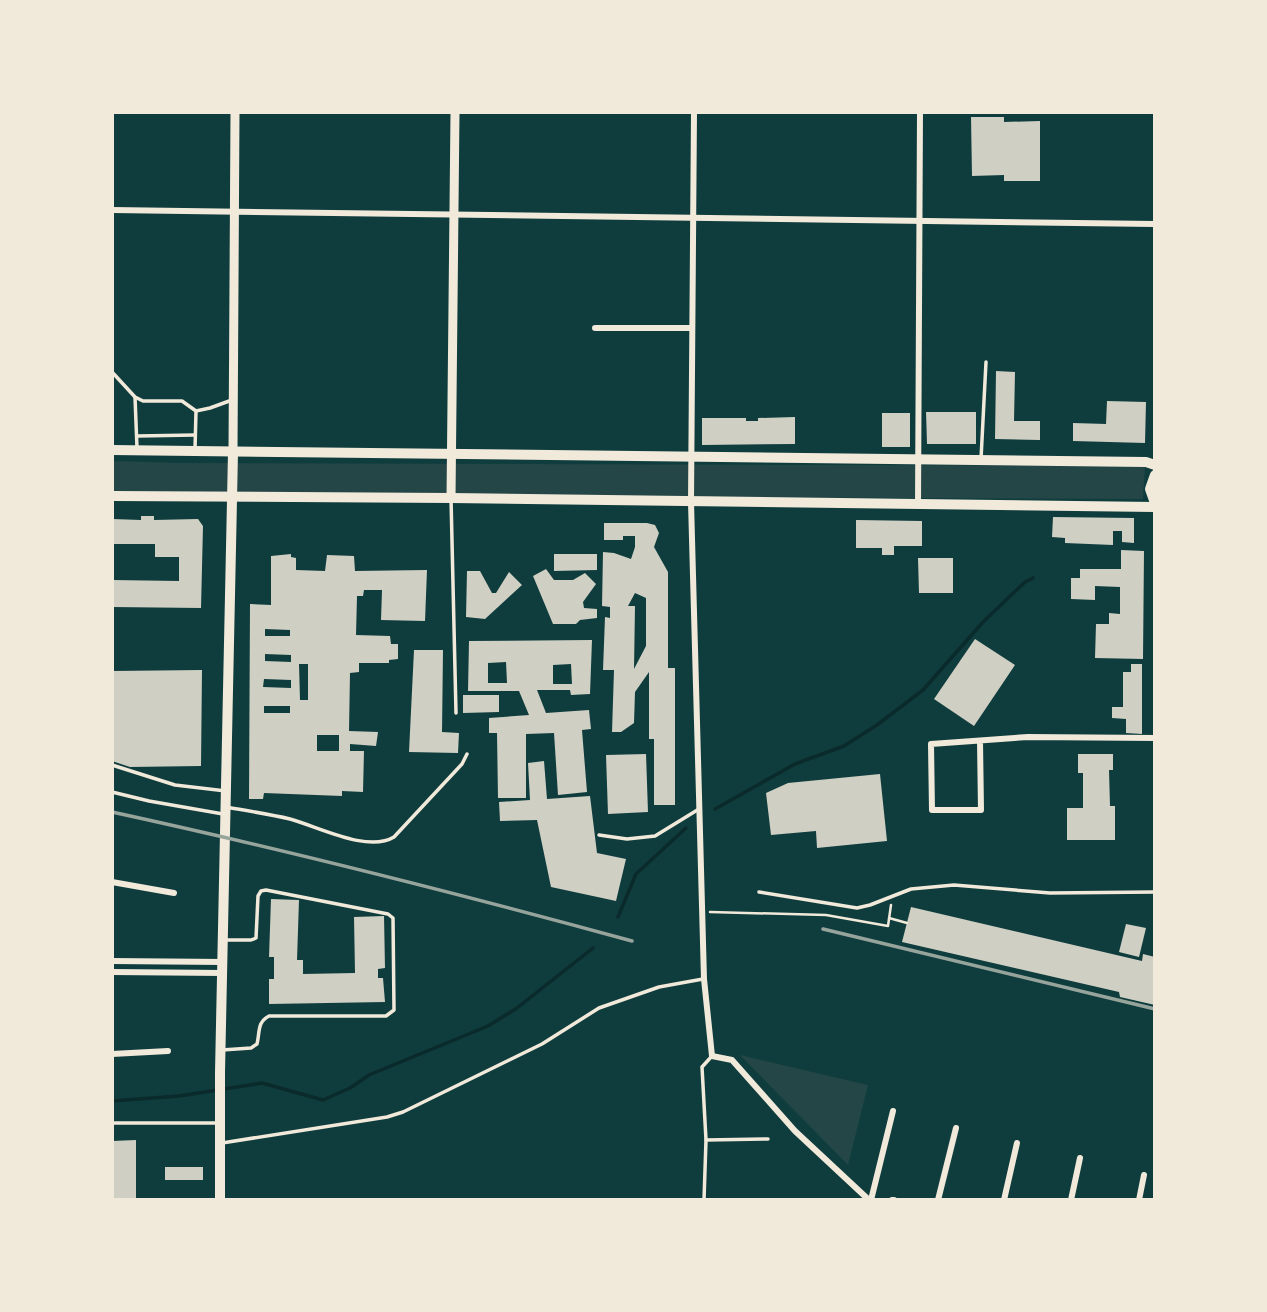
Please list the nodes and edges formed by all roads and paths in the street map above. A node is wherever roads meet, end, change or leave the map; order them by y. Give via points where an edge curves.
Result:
1 (235, 112) edge
2 (455, 112) edge
3 (694, 112) edge
4 (920, 112) edge
5 (112, 210) edge
6 (235, 211) junction
7 (454, 215) junction
8 (693, 218) junction
9 (920, 221) junction
10 (1155, 224) edge
11 (595, 328) dead end
12 (692, 328) junction
13 (986, 362) dead end
14 (112, 372) edge
15 (135, 397) junction
16 (234, 399) junction
17 (196, 411) junction
18 (195, 435) junction
19 (136, 436) junction
20 (112, 450) edge
21 (137, 450) junction
22 (195, 451) junction
23 (233, 452) junction
24 (452, 454) junction
25 (691, 456) junction
26 (918, 460) junction
27 (981, 461) junction
28 (1155, 465) edge
29 (1155, 475) edge
30 (112, 496) edge
31 (233, 497) junction
32 (451, 498) junction
33 (691, 502) junction
34 (918, 505) junction
35 (1155, 505) edge
36 (456, 713) dead end
37 (1155, 738) edge
38 (980, 741) junction
39 (467, 754) dead end
40 (112, 765) edge
41 (226, 791) junction
42 (112, 792) edge
43 (699, 809) junction
44 (226, 810) junction
45 (599, 835) dead end
46 (112, 882) edge
47 (759, 892) dead end
48 (1155, 892) edge
49 (174, 893) dead end
50 (893, 896) junction
51 (703, 912) junction
52 (888, 918) junction
53 (907, 923) dead end
54 (223, 940) junction
55 (112, 961) edge
56 (223, 967) junction
57 (112, 972) edge
58 (704, 979) junction
59 (221, 1049) junction
60 (168, 1051) dead end
61 (112, 1054) edge
62 (712, 1056) junction
63 (893, 1111) dead end
64 (220, 1118) junction
65 (112, 1123) edge
66 (956, 1128) dead end
67 (768, 1139) dead end
68 (706, 1140) junction
69 (220, 1143) junction
70 (1017, 1143) dead end
71 (1080, 1158) dead end
72 (1144, 1175) dead end
73 (220, 1200) edge
74 (704, 1200) edge
75 (870, 1200) edge
76 (938, 1200) edge
77 (1004, 1200) edge
78 (1070, 1200) edge
79 (1139, 1200) edge

1 - 6 main road
2 - 7 main road
3 - 8 street
4 - 9 street
5 - 6 street
6 - 7 street
6 - 16 main road
7 - 8 street
7 - 24 main road
8 - 9 street
8 - 12 street
9 - 10 street
9 - 26 street
11 - 12 street
12 - 25 street
13 - 27 lane
14 - 15 lane
15 - 17 lane via 182,401
15 - 19 lane
16 - 17 lane
16 - 23 main road
17 - 18 lane
18 - 19 lane
18 - 22 lane
19 - 21 lane
20 - 21 main road
21 - 22 main road
22 - 23 main road
23 - 24 main road
23 - 31 main road
24 - 25 main road
24 - 32 main road
25 - 26 main road
25 - 33 street
26 - 27 main road
26 - 34 street
27 - 28 main road
29 - 35 main road via 1150,489
30 - 31 main road
31 - 32 main road
31 - 41 main road
32 - 33 main road
32 - 36 lane
33 - 34 main road
33 - 43 street
34 - 35 main road
37 - 38 street
38 - 38 street via 981,810 932,810 931,744
39 - 44 lane via 462,765 387,842 362,842 290,819
40 - 41 lane via 175,785
41 - 44 main road
42 - 44 lane via 162,804
43 - 45 lane via 655,836
43 - 51 street
44 - 54 main road
46 - 49 street
47 - 50 lane via 857,908
48 - 50 lane via 1050,893 954,885 911,888
50 - 52 path
51 - 52 path via 826,915 888,926
51 - 58 street
52 - 53 path
54 - 56 main road
54 - 59 lane via 257,938 258,897 266,890 388,914 393,918 394,1010 386,1016 269,1016 259,1025 257,1044
55 - 56 street
56 - 57 street
56 - 59 main road
58 - 62 street
58 - 69 lane via 659,988 599,1009 542,1044 403,1112
59 - 64 main road
60 - 61 street
62 - 68 lane via 702,1067
62 - 75 street via 732,1060 795,1131
63 - 75 street
64 - 65 lane
64 - 69 main road
66 - 76 street
67 - 68 lane
68 - 74 lane
69 - 73 main road
70 - 77 street
71 - 78 street
72 - 79 street

